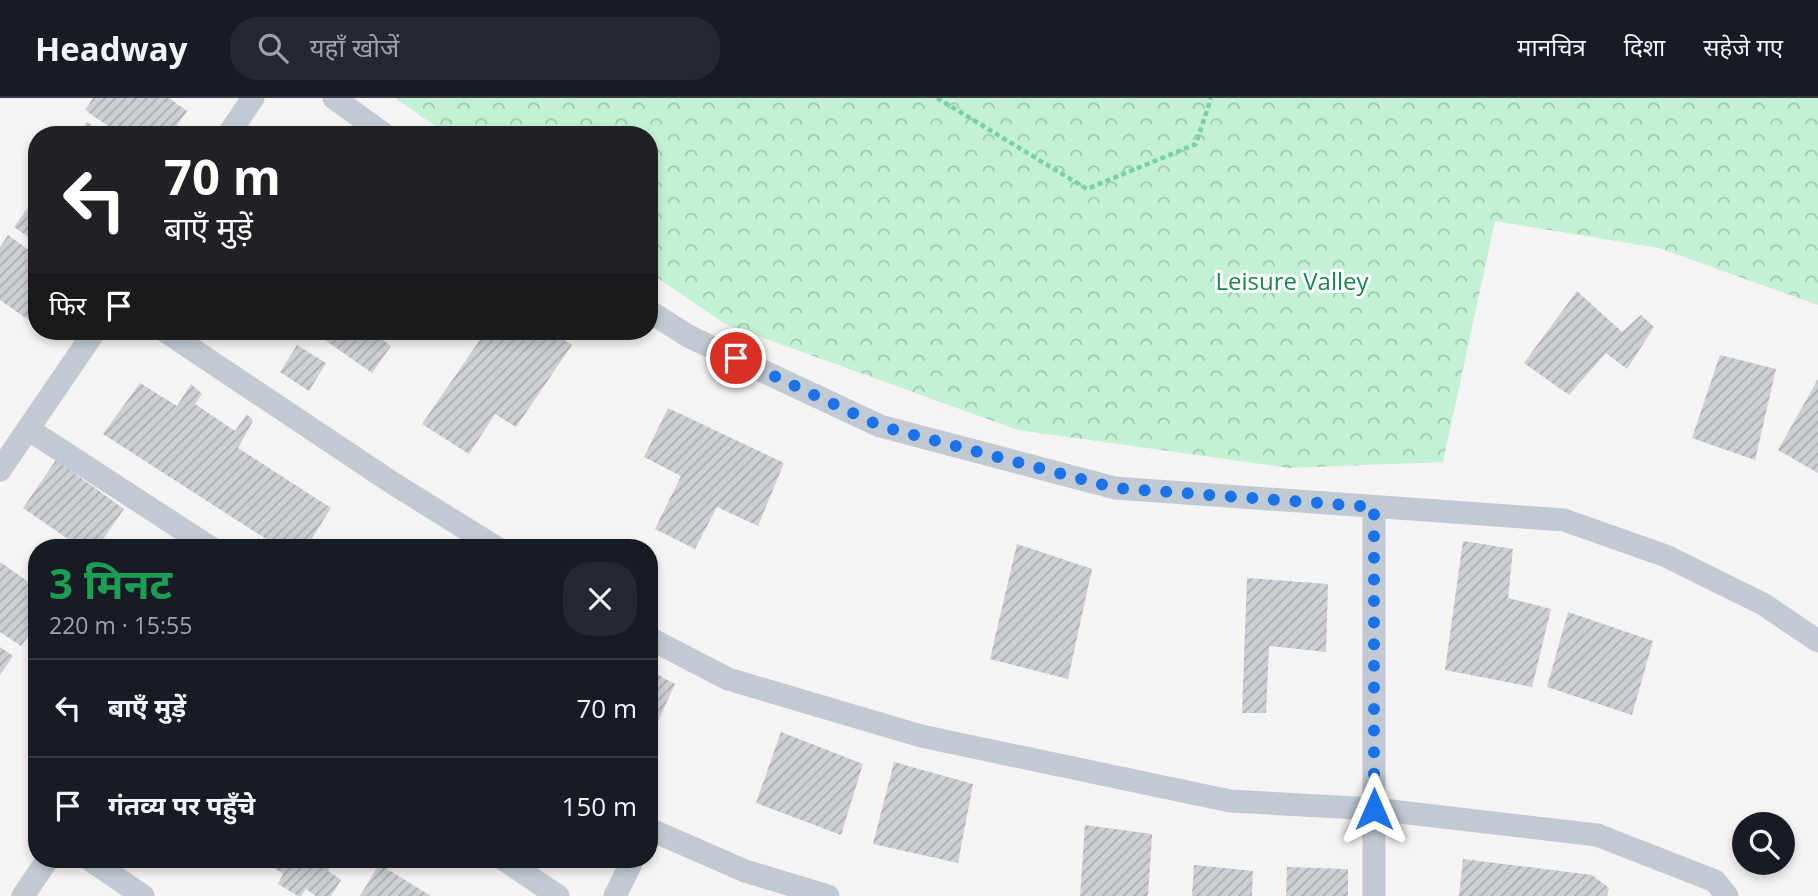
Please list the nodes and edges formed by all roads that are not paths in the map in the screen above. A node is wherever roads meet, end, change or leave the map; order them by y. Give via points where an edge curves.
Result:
1 (253, 98) edge
2 (334, 98) edge
3 (234, 126) edge
4 (373, 126) edge
5 (658, 317) edge
6 (89, 340) edge
7 (178, 340) edge
8 (28, 429) junction
9 (0, 470) edge
10 (1374, 507) junction
11 (197, 539) edge
12 (483, 539) edge
13 (1818, 641) edge
14 (658, 643) edge
15 (1374, 809) junction
16 (658, 833) edge
17 (42, 868) edge
18 (102, 868) edge
19 (516, 868) edge
20 (629, 868) edge
21 (23, 896) edge
22 (144, 896) edge
23 (558, 896) edge
24 (615, 896) edge
25 (828, 896) edge
26 (1374, 896) edge
27 (1727, 896) edge

1 - 3 street
2 - 4 street
5 - 10 street via 688,336 880,426 1115,488
6 - 8 street
7 - 12 street
8 - 9 street
8 - 11 street
10 - 13 street via 1564,520 1666,556 1763,604
10 - 15 street
14 - 15 street via 728,679 921,736 1230,801
15 - 26 street
15 - 27 street via 1597,835 1715,881
16 - 25 street via 745,871
17 - 21 street
18 - 22 street
19 - 23 street
20 - 24 street

